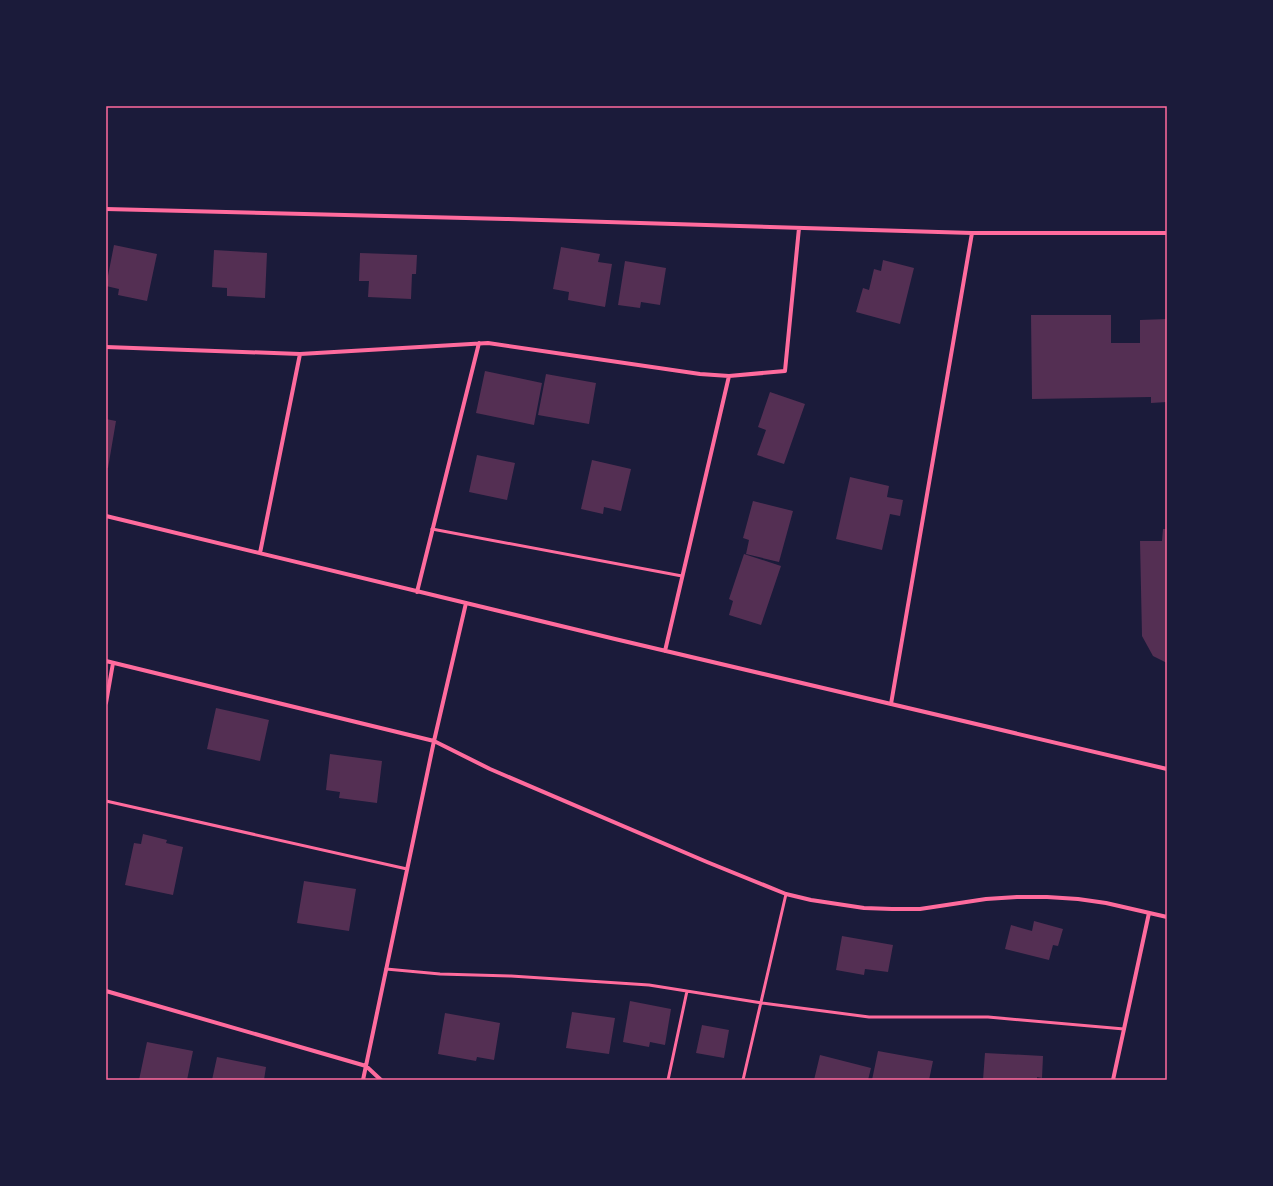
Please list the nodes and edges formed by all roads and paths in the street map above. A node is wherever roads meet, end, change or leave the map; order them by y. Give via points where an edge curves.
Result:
1 (106, 209) edge
2 (799, 228) junction
3 (972, 233) junction
4 (1167, 233) edge
5 (479, 343) junction
6 (106, 346) edge
7 (300, 354) junction
8 (729, 376) junction
9 (106, 516) edge
10 (432, 529) junction
11 (260, 553) junction
12 (682, 576) junction
13 (416, 592) junction
14 (466, 603) junction
15 (665, 651) junction
16 (106, 661) edge
17 (113, 663) junction
18 (106, 703) edge
19 (891, 704) junction
20 (434, 741) junction
21 (1167, 769) edge
22 (106, 801) edge
23 (407, 869) junction
24 (786, 894) junction
25 (1149, 913) junction
26 (1167, 916) edge
27 (386, 969) junction
28 (106, 991) edge
29 (687, 991) junction
30 (762, 1003) junction
31 (1124, 1029) junction
32 (366, 1066) junction
33 (363, 1080) edge
34 (380, 1080) edge
35 (668, 1080) edge
36 (744, 1080) edge
37 (1113, 1080) edge

1 - 2 street
2 - 3 street
2 - 8 street via 785,371
3 - 4 street
3 - 19 street
5 - 7 street
5 - 8 street
5 - 10 street
6 - 7 street
7 - 11 street
8 - 12 street
9 - 11 street
10 - 12 lane
10 - 13 street
11 - 13 street
12 - 15 street
13 - 14 street
14 - 15 street
14 - 20 street
15 - 19 street
16 - 17 street
17 - 18 street
17 - 20 street
19 - 21 street
20 - 23 street
20 - 24 street via 505,775
22 - 23 lane
23 - 27 street
24 - 25 street via 837,905 892,910 920,909 986,899 1047,897 1106,903
24 - 30 lane
25 - 26 street
25 - 31 street
27 - 29 lane via 648,985
27 - 32 street
28 - 32 street
29 - 30 lane
29 - 35 lane
30 - 31 lane via 869,1017 988,1017
30 - 36 lane
31 - 37 street
32 - 33 street
32 - 34 street

